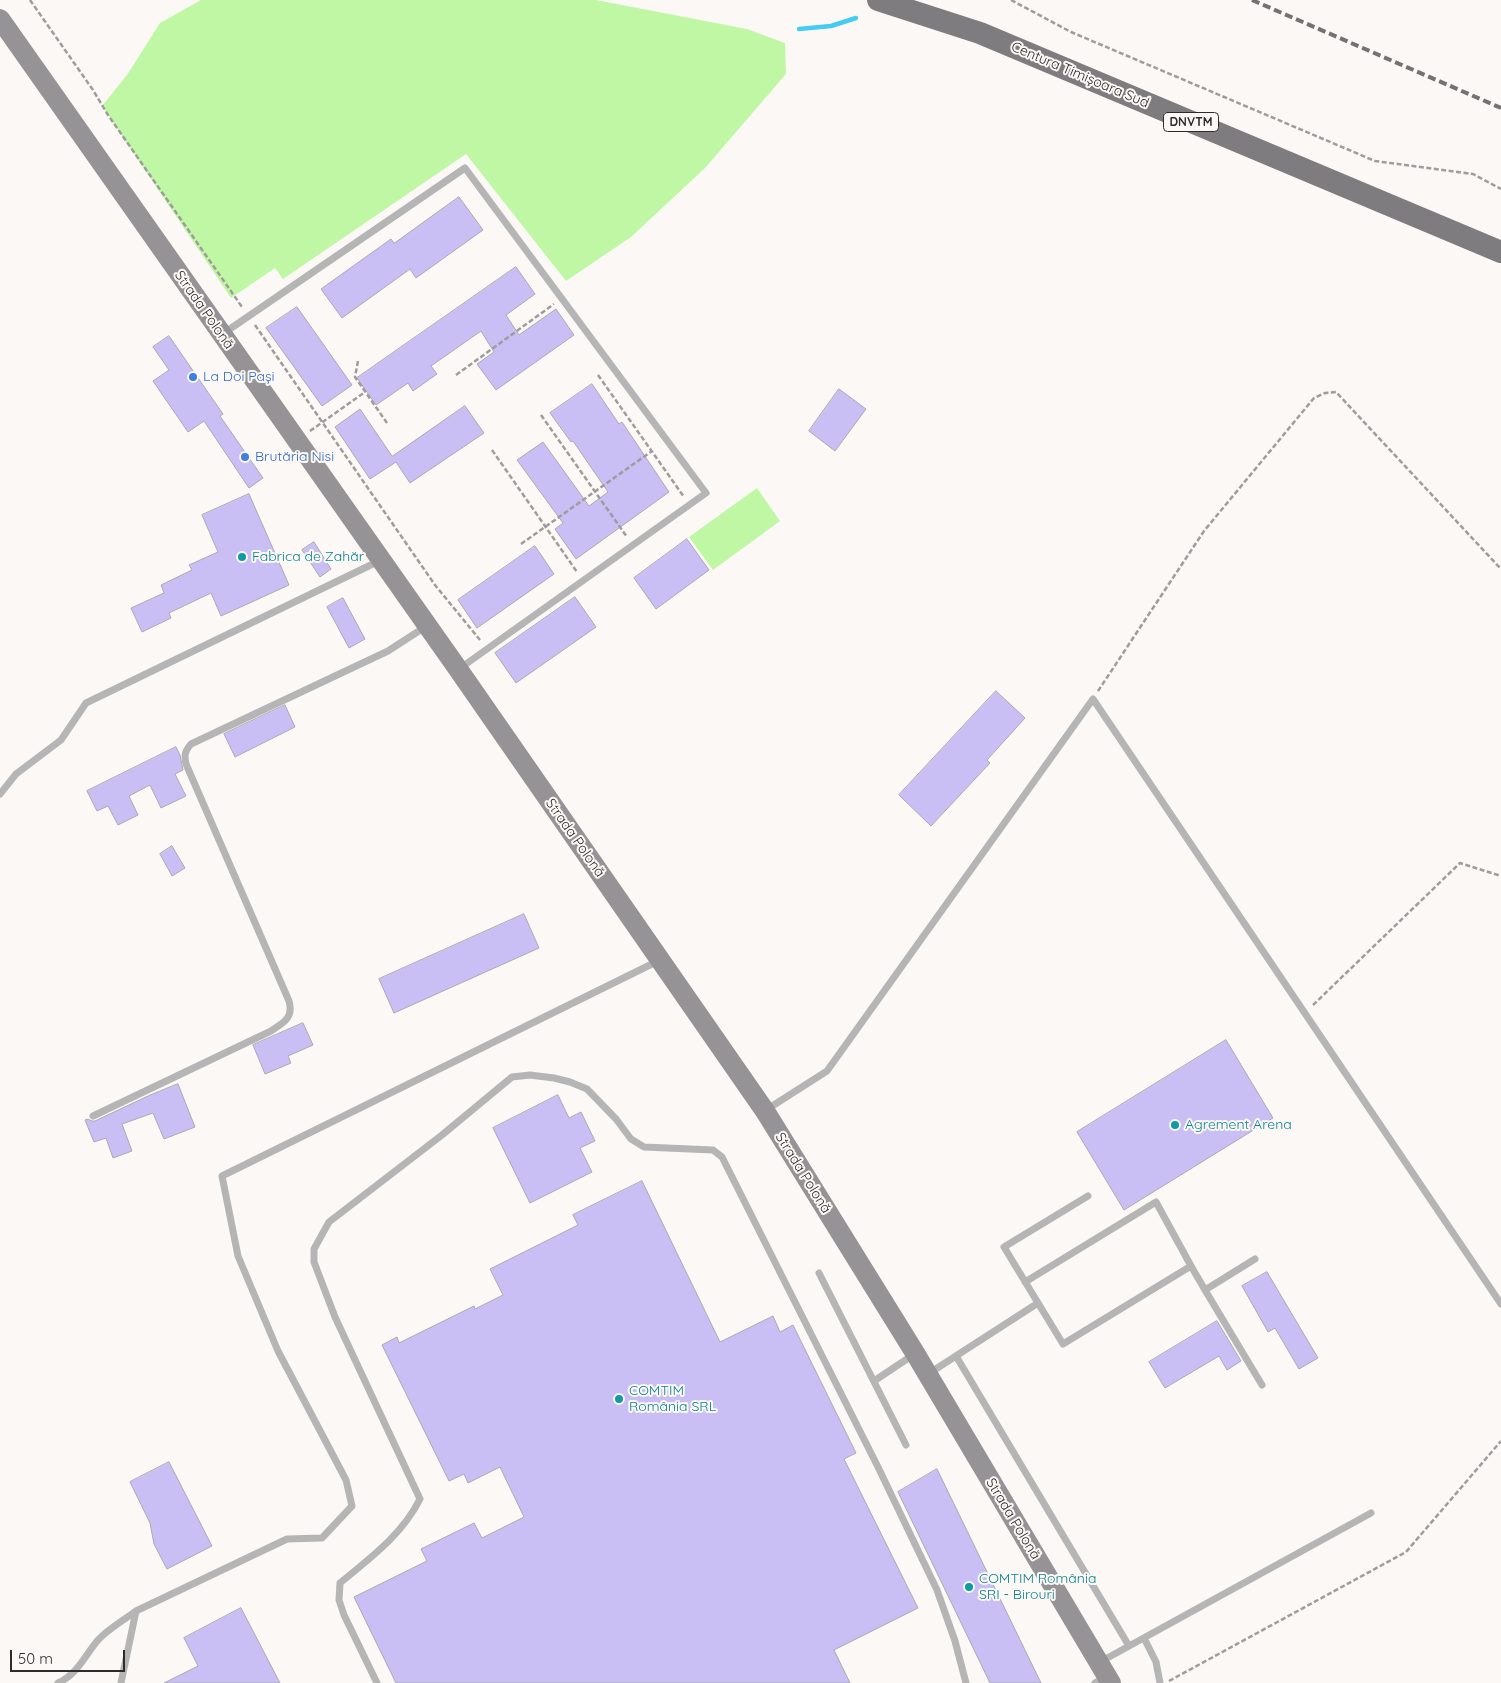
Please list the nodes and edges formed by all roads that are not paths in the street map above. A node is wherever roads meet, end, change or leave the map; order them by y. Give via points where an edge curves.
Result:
1 (878, 0) edge
2 (0, 19) edge
3 (1501, 252) edge
4 (222, 335) junction
5 (381, 560) junction
6 (427, 626) junction
7 (458, 669) junction
8 (0, 794) edge
9 (661, 960) junction
10 (765, 1111) junction
11 (93, 1116) dead end
12 (1088, 1196) dead end
13 (1255, 1259) dead end
14 (1191, 1266) junction
15 (819, 1273) dead end
16 (1025, 1282) junction
17 (1205, 1290) junction
18 (1038, 1303) junction
19 (1501, 1304) edge
20 (915, 1354) junction
21 (956, 1356) junction
22 (928, 1374) junction
23 (874, 1381) junction
24 (1262, 1385) dead end
25 (906, 1445) dead end
26 (1371, 1513) dead end
27 (136, 1611) junction
28 (1144, 1638) junction
29 (1129, 1646) junction
30 (1103, 1676) edge
31 (58, 1683) edge
32 (121, 1683) edge
33 (377, 1683) edge
34 (966, 1683) edge
35 (1160, 1683) edge

1 - 3 main road, Centura Timișoara Sud / DNVTM via 980,33
2 - 4 main road, Strada Polonă
4 - 5 main road, Strada Polonă
4 - 7 lane via 465,168 706,493
5 - 6 main road, Strada Polonă
5 - 8 lane via 86,703 62,740 16,774
6 - 7 main road, Strada Polonă
6 - 11 lane via 388,651 191,744 186,751 186,764 289,1001 290,1014 286,1021 271,1031
7 - 9 main road, Strada Polonă
9 - 10 main road, Strada Polonă
9 - 27 lane via 222,1176 238,1256 278,1351 346,1480 352,1506 322,1538 287,1539
10 - 19 lane via 826,1071 1093,698
10 - 20 main road, Strada Polonă
12 - 16 lane via 1004,1247
13 - 17 lane
14 - 16 lane via 1156,1202
14 - 17 lane
14 - 18 lane via 1063,1344
15 - 23 lane
16 - 18 lane
17 - 24 lane
18 - 21 lane
20 - 22 main road, Strada Polonă
20 - 23 lane
21 - 22 lane
21 - 29 lane
22 - 30 main road, Strada Polonă
23 - 25 lane
26 - 28 lane
27 - 31 lane via 100,1638 78,1668
27 - 32 lane
28 - 29 lane
28 - 35 lane via 1156,1662
29 - 30 lane
33 - 34 lane via 344,1615 339,1600 340,1583 388,1544 420,1499 335,1317 314,1262 314,1250 329,1222 512,1077 530,1075 562,1080 587,1089 631,1139 644,1147 713,1150 722,1157 937,1590

